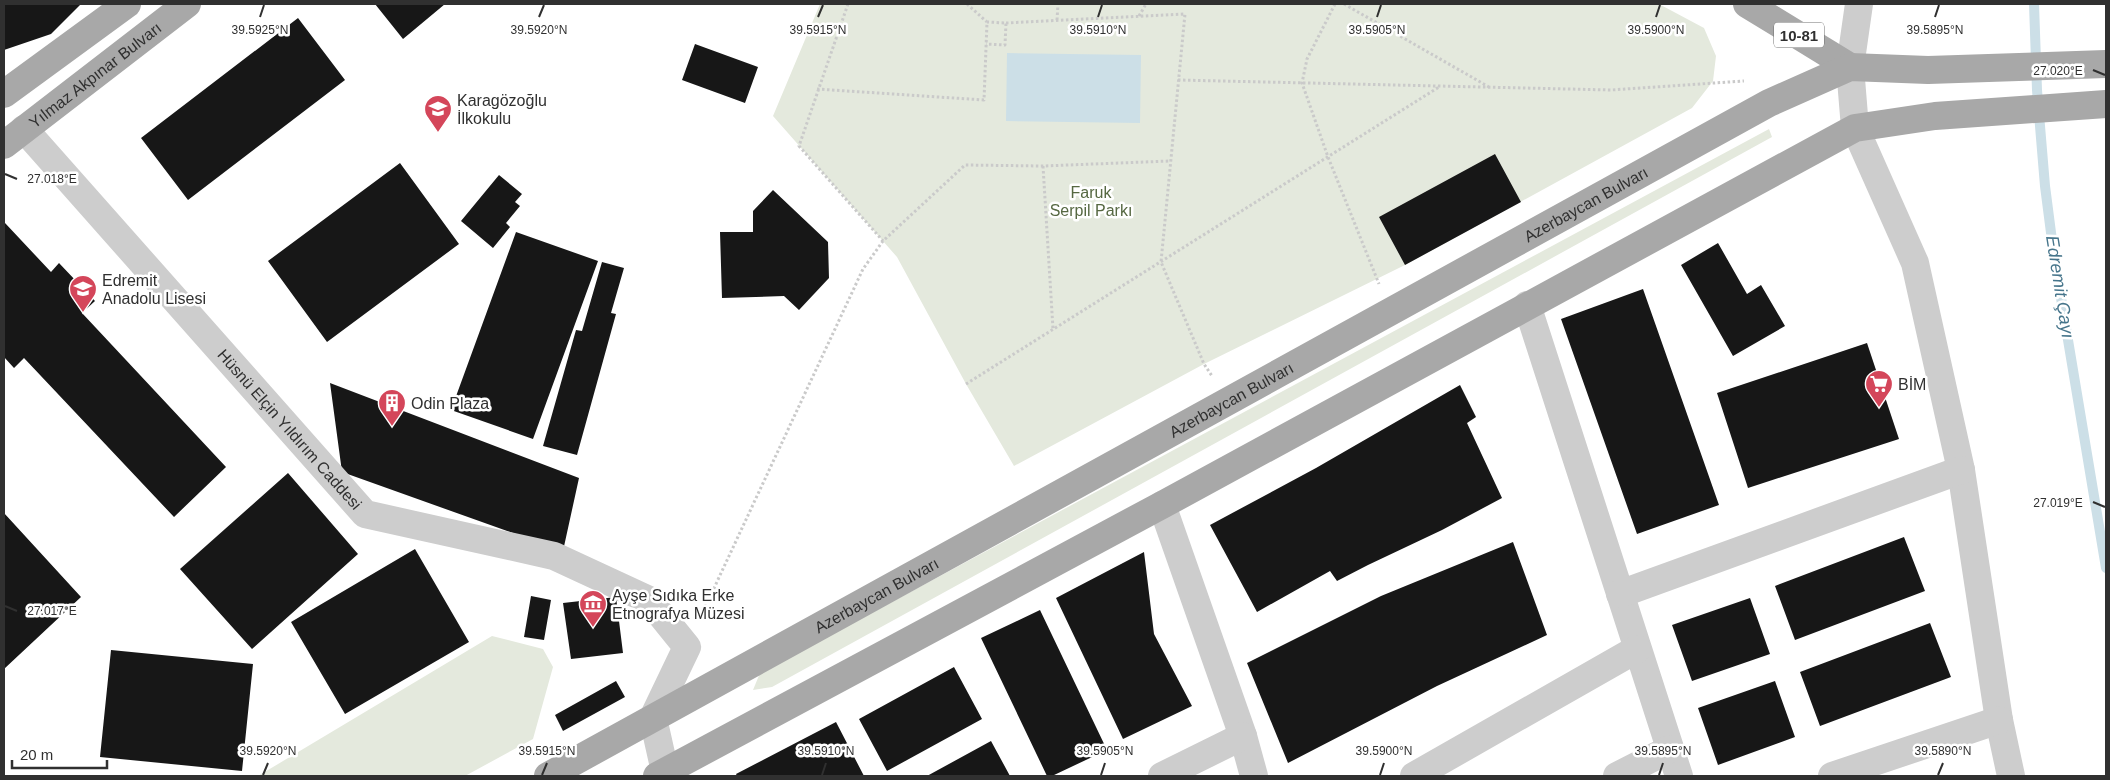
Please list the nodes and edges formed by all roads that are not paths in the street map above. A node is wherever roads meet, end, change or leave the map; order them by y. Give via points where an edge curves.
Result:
1 (127, 4) edge
2 (187, 4) edge
3 (1747, 4) edge
4 (1859, 4) edge
5 (2103, 64) edge
6 (1850, 67) junction
7 (4, 94) edge
8 (2106, 104) edge
9 (1855, 128) junction
10 (14, 137) edge
11 (1528, 305) junction
12 (1961, 470) junction
13 (1162, 505) junction
14 (1620, 594) junction
15 (1637, 649) junction
16 (653, 718) junction
17 (1999, 720) junction
18 (1243, 736) junction
19 (1670, 749) junction
20 (662, 775) edge
21 (548, 776) edge
22 (1162, 776) edge
23 (1254, 776) edge
24 (1414, 776) edge
25 (1617, 776) edge
26 (1679, 776) edge
27 (1832, 776) edge
28 (2010, 776) edge

1 - 7 main road
2 - 10 main road, Yılmaz Akpınar Bulvarı
3 - 6 main road, 10-81
4 - 6 street
5 - 6 main road, Azerbaycan Bulvarı via 1928,70
6 - 9 street
6 - 16 main road, Azerbaycan Bulvarı via 1769,103
8 - 9 main road via 1935,116
9 - 11 main road
9 - 12 street via 1914,263
10 - 16 street, Hüsnü Elçin Yıldırım Caddesi via 365,514 554,556 649,600 688,646
11 - 13 main road
11 - 14 street
12 - 14 street
12 - 17 street
13 - 18 street
13 - 20 main road
14 - 15 street
15 - 19 street
15 - 24 street
16 - 20 street
16 - 21 main road, Azerbaycan Bulvarı
17 - 27 street
17 - 28 street
18 - 22 street
18 - 23 street
19 - 25 street
19 - 26 street

